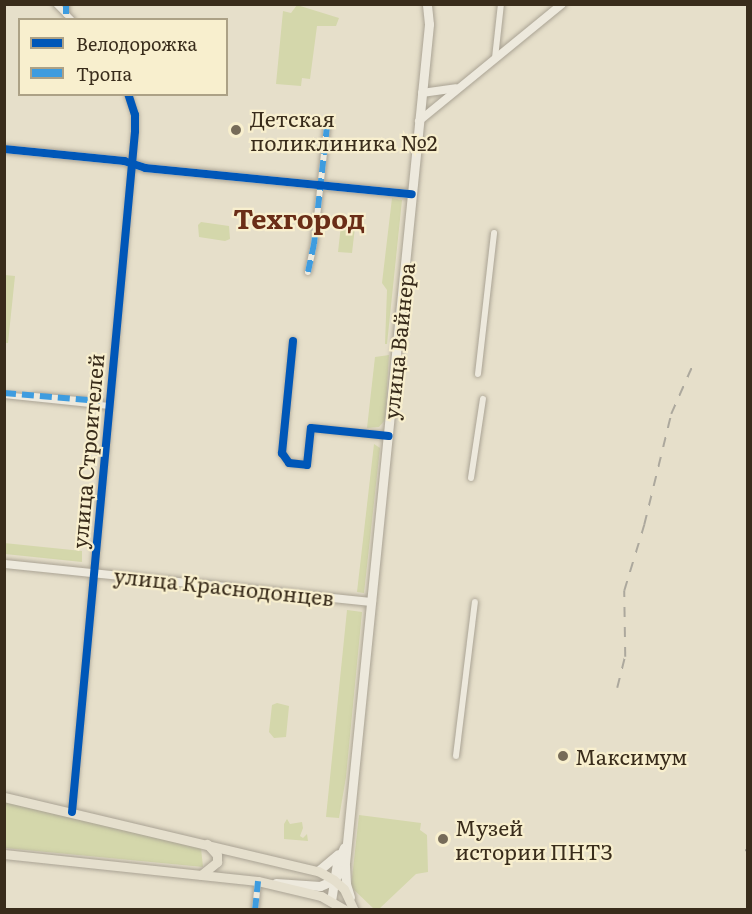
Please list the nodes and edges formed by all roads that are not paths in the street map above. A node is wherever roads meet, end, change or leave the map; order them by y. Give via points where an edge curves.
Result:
1 (56, 4) edge
2 (66, 4) edge
3 (429, 4) edge
4 (501, 4) edge
5 (562, 4) edge
6 (66, 14) junction
7 (70, 18) edge
8 (495, 58) junction
9 (460, 87) junction
10 (422, 93) junction
11 (129, 96) edge
12 (419, 121) junction
13 (327, 126) dead end
14 (4, 149) edge
15 (132, 164) junction
16 (320, 185) junction
17 (412, 194) junction
18 (494, 233) dead end
19 (308, 272) dead end
20 (293, 341) dead end
21 (478, 374) dead end
22 (4, 394) edge
23 (483, 399) dead end
24 (100, 401) dead end
25 (109, 406) junction
26 (389, 436) junction
27 (471, 478) dead end
28 (4, 564) edge
29 (94, 572) junction
30 (372, 602) junction
31 (475, 602) dead end
32 (456, 756) dead end
33 (4, 797) edge
34 (72, 812) junction
35 (346, 840) junction
36 (207, 844) junction
37 (4, 854) edge
38 (345, 863) junction
39 (318, 871) junction
40 (201, 874) junction
41 (334, 880) junction
42 (261, 882) junction
43 (331, 901) junction
44 (255, 909) edge
45 (345, 909) edge
46 (354, 909) edge

1 - 6 street
2 - 6 street
3 - 10 main road, улица Вайнера
4 - 8 street
5 - 8 street
6 - 7 street
8 - 9 street
9 - 10 street
9 - 12 street
10 - 12 main road, улица Вайнера
11 - 15 street, улица Строителей via 135,115
12 - 17 main road, улица Вайнера
13 - 16 street
14 - 15 street
15 - 16 street
15 - 25 street, улица Строителей
16 - 17 street
16 - 19 street
17 - 26 main road, улица Вайнера
18 - 21 street
20 - 26 street via 282,453 289,463 308,465 311,428
22 - 24 street
22 - 25 street
23 - 27 street
25 - 29 street, улица Строителей
26 - 30 main road, улица Вайнера
28 - 29 street, улица Краснодонцев
29 - 30 street, улица Краснодонцев
29 - 34 street, улица Строителей
30 - 35 main road, улица Вайнера
31 - 32 street
33 - 34 main road
34 - 36 main road
35 - 38 main road, улица Вайнера
35 - 39 main road
35 - 41 main road, улица Вайнера
36 - 39 main road
36 - 40 main road via 217,855 217,862
37 - 40 main road
38 - 41 main road
38 - 46 main road, улица Вайнера via 346,884
39 - 41 main road
40 - 42 main road
41 - 42 main road via 320,886
41 - 43 main road, улица Вайнера
41 - 46 main road
42 - 43 main road
42 - 44 street
43 - 45 main road

